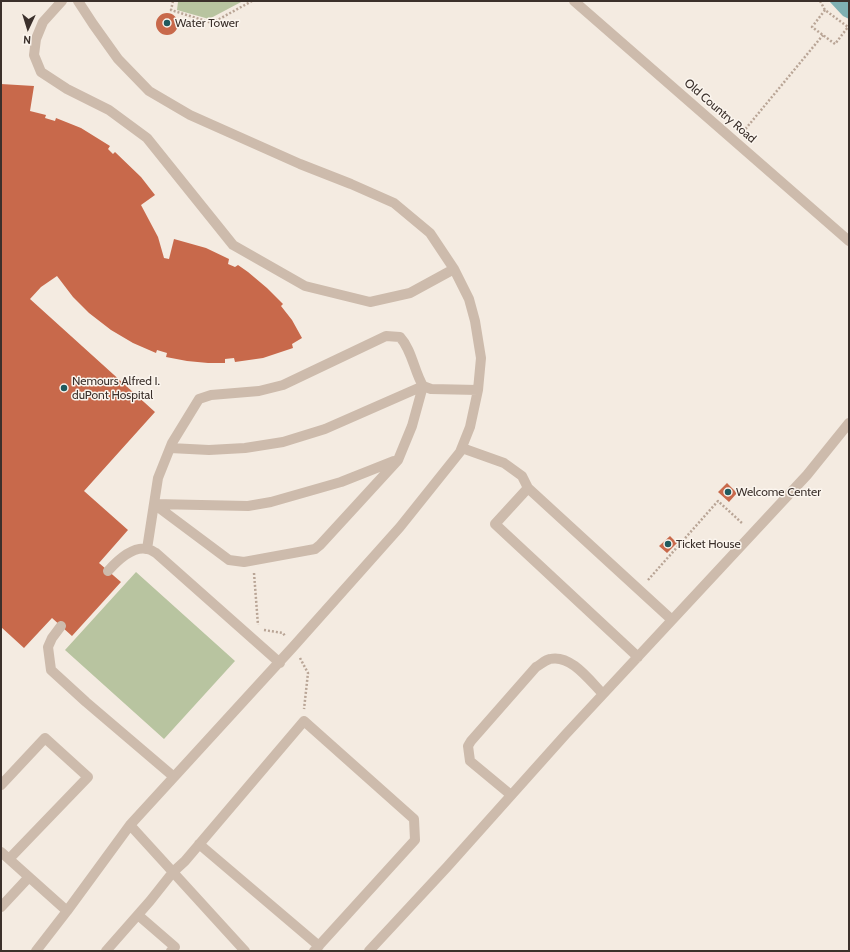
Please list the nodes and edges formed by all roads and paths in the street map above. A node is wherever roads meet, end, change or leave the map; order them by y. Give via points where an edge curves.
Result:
1 (62, 1) edge
2 (78, 1) edge
3 (173, 1) edge
4 (252, 1) edge
5 (574, 1) edge
6 (820, 1) edge
7 (825, 10) junction
8 (848, 27) edge
9 (823, 35) junction
10 (735, 142) junction
11 (849, 241) edge
12 (454, 268) junction
13 (423, 386) junction
14 (478, 390) junction
15 (849, 423) edge
16 (170, 448) junction
17 (462, 448) junction
18 (398, 460) junction
19 (528, 488) junction
20 (154, 504) junction
21 (752, 534) junction
22 (147, 549) junction
23 (253, 568) dead end
24 (108, 571) dead end
25 (640, 589) junction
26 (672, 620) junction
27 (61, 626) dead end
28 (286, 637) dead end
29 (298, 654) dead end
30 (638, 657) junction
31 (280, 662) junction
32 (603, 694) junction
33 (304, 721) junction
34 (174, 777) junction
35 (1, 785) edge
36 (511, 795) junction
37 (130, 825) junction
38 (199, 844) junction
39 (1, 852) edge
40 (9, 859) junction
41 (173, 872) junction
42 (29, 877) junction
43 (1, 907) edge
44 (67, 911) junction
45 (138, 915) junction
46 (317, 949) edge
47 (36, 951) edge
48 (106, 951) edge
49 (171, 951) edge
50 (245, 951) edge
51 (369, 951) edge

1 - 12 street via 43,22 36,39 34,54 42,72 67,89 109,110 147,138 233,245 305,286 370,302 410,293
2 - 12 street via 118,59 149,91 190,115 394,203 430,233
3 - 4 path via 171,10 212,23
5 - 10 street, Old Country Road
6 - 7 path
7 - 8 path
7 - 9 path via 812,27
8 - 9 path via 835,44
9 - 10 path
10 - 11 street, Old Country Road
12 - 14 street via 469,299 475,321 481,358
13 - 14 street via 431,389
13 - 16 street via 325,428 283,442 209,450
13 - 16 street via 405,342 400,337 386,336 283,385 199,399
13 - 18 street via 412,426
14 - 17 street via 470,427
15 - 21 street via 807,475
16 - 20 street via 158,478
17 - 19 street via 504,463 522,476
17 - 31 street via 400,527
18 - 20 street via 341,482 256,505
18 - 20 street via 315,549 244,562 229,560
19 - 25 street
19 - 30 street via 494,524
20 - 22 street
21 - 25 path via 718,501
21 - 26 street
22 - 24 street via 138,549 130,553
22 - 31 street via 156,553
23 - 28 path via 258,629 283,634
25 - 26 street
26 - 30 street
27 - 34 street via 48,648 51,670
29 - 33 path via 308,674
30 - 32 street
31 - 34 street
32 - 36 street
32 - 36 street via 575,666 562,659 549,659 536,667 468,746 470,761
33 - 38 street
33 - 46 street via 414,819 415,840
34 - 37 street
35 - 40 street via 45,738 88,777
36 - 51 street
37 - 41 street
37 - 44 street
38 - 41 street
38 - 46 street
39 - 40 street
40 - 42 street
41 - 45 street
41 - 50 street
42 - 43 street
42 - 44 street
44 - 47 street
45 - 48 street
45 - 49 street via 175,946

